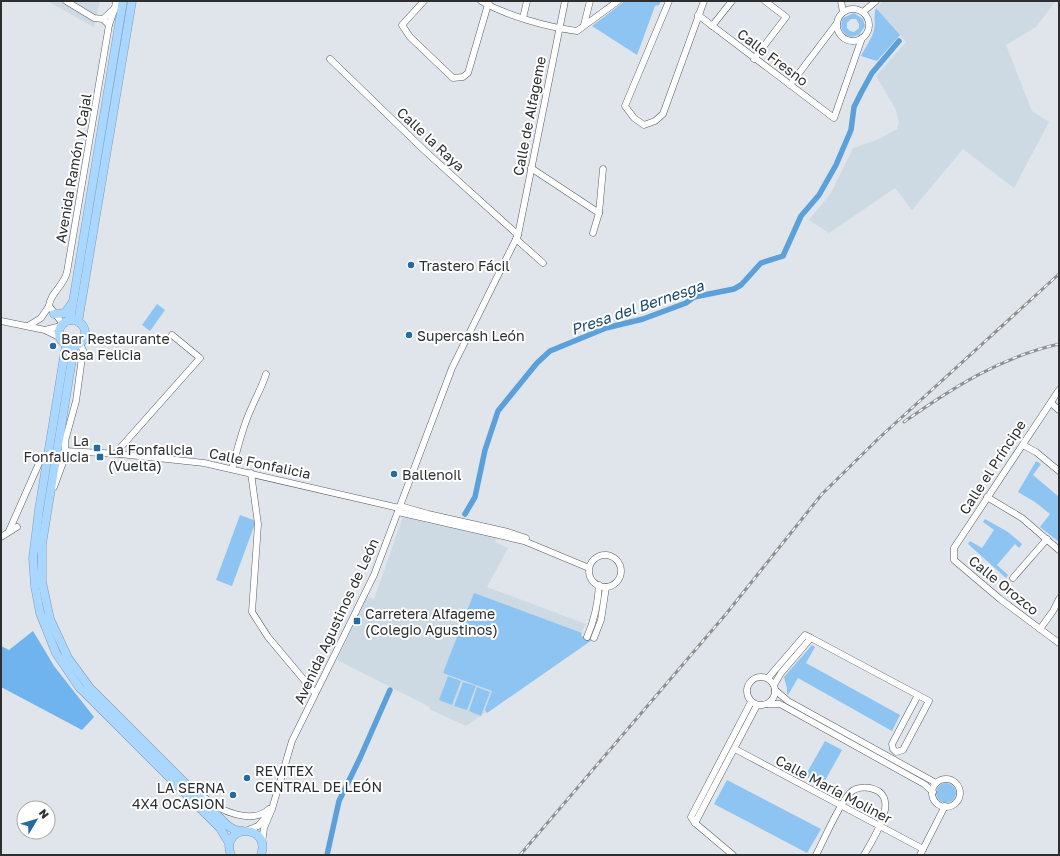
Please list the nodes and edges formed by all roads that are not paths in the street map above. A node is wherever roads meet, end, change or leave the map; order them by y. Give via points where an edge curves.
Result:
1 (66, 1) edge
2 (124, 1) edge
3 (132, 1) edge
4 (424, 1) edge
5 (527, 1) edge
6 (565, 1) edge
7 (590, 1) edge
8 (618, 1) edge
9 (669, 1) edge
10 (704, 1) edge
11 (732, 1) edge
12 (766, 1) edge
13 (841, 1) edge
14 (876, 1) edge
15 (486, 2) edge
16 (116, 4) edge
17 (843, 12) junction
18 (863, 12) junction
19 (698, 15) junction
20 (523, 18) junction
21 (103, 19) junction
22 (837, 22) junction
23 (110, 25) junction
24 (584, 26) junction
25 (712, 26) junction
26 (558, 29) junction
27 (862, 38) junction
28 (330, 59) dead end
29 (754, 59) junction
30 (790, 85) junction
31 (531, 168) junction
32 (603, 169) dead end
33 (599, 213) junction
34 (593, 233) dead end
35 (517, 237) junction
36 (543, 263) dead end
37 (74, 299) junction
38 (49, 306) junction
39 (54, 314) junction
40 (1, 321) edge
41 (68, 323) junction
42 (28, 326) junction
43 (45, 330) junction
44 (172, 335) dead end
45 (59, 337) junction
46 (73, 345) junction
47 (266, 374) dead end
48 (1059, 390) edge
49 (1051, 403) junction
50 (1059, 410) edge
51 (1023, 445) junction
52 (65, 451) junction
53 (120, 454) junction
54 (40, 461) dead end
55 (232, 468) junction
56 (1059, 471) edge
57 (251, 473) junction
58 (987, 497) junction
59 (46, 507) junction
60 (399, 508) junction
61 (17, 527) dead end
62 (10, 531) junction
63 (1, 537) edge
64 (1047, 539) junction
65 (1059, 550) edge
66 (954, 560) joint
67 (590, 566) junction
68 (1013, 578) dead end
69 (599, 586) junction
70 (606, 587) junction
71 (1059, 599) edge
72 (1040, 629) junction
73 (811, 638) junction
74 (1059, 644) edge
75 (768, 678) junction
76 (775, 687) junction
77 (315, 693) junction
78 (918, 695) junction
79 (751, 702) junction
80 (767, 704) junction
81 (757, 705) junction
82 (147, 746) junction
83 (735, 749) junction
84 (936, 783) junction
85 (933, 792) junction
86 (274, 799) junction
87 (945, 806) junction
88 (842, 807) junction
89 (269, 810) junction
90 (695, 823) junction
91 (879, 826) junction
92 (245, 831) junction
93 (229, 843) junction
94 (262, 852) edge
95 (921, 852) edge
96 (231, 855) edge
97 (733, 855) edge
98 (816, 855) edge
99 (864, 855) edge

1 - 21 street via 94,18
2 - 37 highway
3 - 41 highway
4 - 15 street via 402,25 410,37 453,78 463,77 468,73
5 - 20 street
6 - 26 street, Calle de Alfageme
7 - 24 street
8 - 24 street
9 - 19 street via 625,106 634,118 644,125 663,114
10 - 19 street
11 - 25 street
12 - 29 street via 786,17
13 - 17 street
14 - 18 street
15 - 20 street
16 - 21 street, Avenida Ramón y Cajal
16 - 23 street, Avenida Ramón y Cajal
17 - 18 street via 853,9
17 - 22 street
18 - 27 street via 869,25
19 - 25 street, Calle Fresno
20 - 26 street
21 - 23 street
22 - 27 street via 844,38
22 - 30 street
23 - 38 street, Avenida Ramón y Cajal via 67,272
24 - 26 street via 577,31
25 - 29 street, Calle Fresno
26 - 31 street, Calle de Alfageme
27 - 30 street, Calle Fresno via 834,118
28 - 35 street, Calle la Raya
29 - 30 street, Calle Fresno
31 - 33 street
31 - 35 street, Calle de Alfageme
32 - 33 street
33 - 34 street
35 - 36 street, Calle la Raya
35 - 60 street, Avenida Agustinos de León via 452,368
37 - 39 highway via 64,313
37 - 41 highway
38 - 39 street
38 - 42 street, Avenida Ramón y Cajal via 41,318
39 - 41 street
40 - 42 street
41 - 43 street
41 - 45 highway
41 - 46 highway via 83,326 85,333 84,340
42 - 43 street
43 - 45 street
44 - 53 street via 200,358 122,447
45 - 46 highway
46 - 52 street via 83,350 78,393 65,441
46 - 59 highway
46 - 93 highway via 39,510 33,558 40,613 56,652 79,687 223,830
47 - 55 street via 251,408
48 - 49 street, Calle el Príncipe
49 - 50 street
49 - 51 street, Calle el Príncipe
51 - 56 street
51 - 58 street, Calle el Príncipe
52 - 53 street, Calle Fonfalicia
52 - 59 street
53 - 55 street, Calle Fonfalicia
54 - 62 street
55 - 57 street, Calle Fonfalicia
57 - 60 street, Calle Fonfalicia
57 - 77 street via 258,524 252,612 268,637
58 - 64 street via 1022,518
58 - 66 street, Calle el Príncipe via 954,548
59 - 82 highway via 41,566 44,595 54,629 81,678
60 - 67 street, Calle Fonfalicia via 524,541
60 - 77 street, Avenida Agustinos de León via 374,575
61 - 62 street
62 - 63 street
64 - 65 street
64 - 68 street
66 - 72 street, Calle Orozco
67 - 69 street via 590,575
67 - 70 street via 600,556 613,557 618,562 618,580
69 - 70 street
69 - 70 street via 591,637 601,620
71 - 72 street via 1054,611
72 - 74 street, Calle Orozco
73 - 75 street via 805,635
73 - 76 street
73 - 78 street
75 - 76 street
75 - 79 street via 758,676 750,681 746,689
76 - 80 street via 773,698
76 - 84 street via 788,701
77 - 86 street, Avenida Agustinos de León via 292,741
78 - 78 street via 892,744 896,752 903,750 929,701
79 - 81 street
79 - 90 street via 691,817
80 - 81 street
80 - 85 street via 780,704 924,784
81 - 83 street
82 - 89 street via 217,808 243,815 262,814
82 - 92 highway via 228,826
83 - 88 street, Calle María Moliner
83 - 90 street
84 - 85 street
84 - 87 street via 944,779 952,780 960,788 958,800 952,805
85 - 87 street via 936,802
86 - 89 street, Avenida Agustinos de León
86 - 94 street, Avenida Agustinos de León via 271,814 264,828
87 - 95 street
88 - 91 street, Calle María Moliner
88 - 91 street via 850,793 856,789 872,789 879,793 885,805 883,820
88 - 98 street
89 - 92 street, Avenida Agustinos de León via 261,823
90 - 97 street
91 - 95 street, Calle María Moliner
91 - 99 street
92 - 93 highway via 234,836
92 - 94 highway via 257,835
93 - 96 highway

